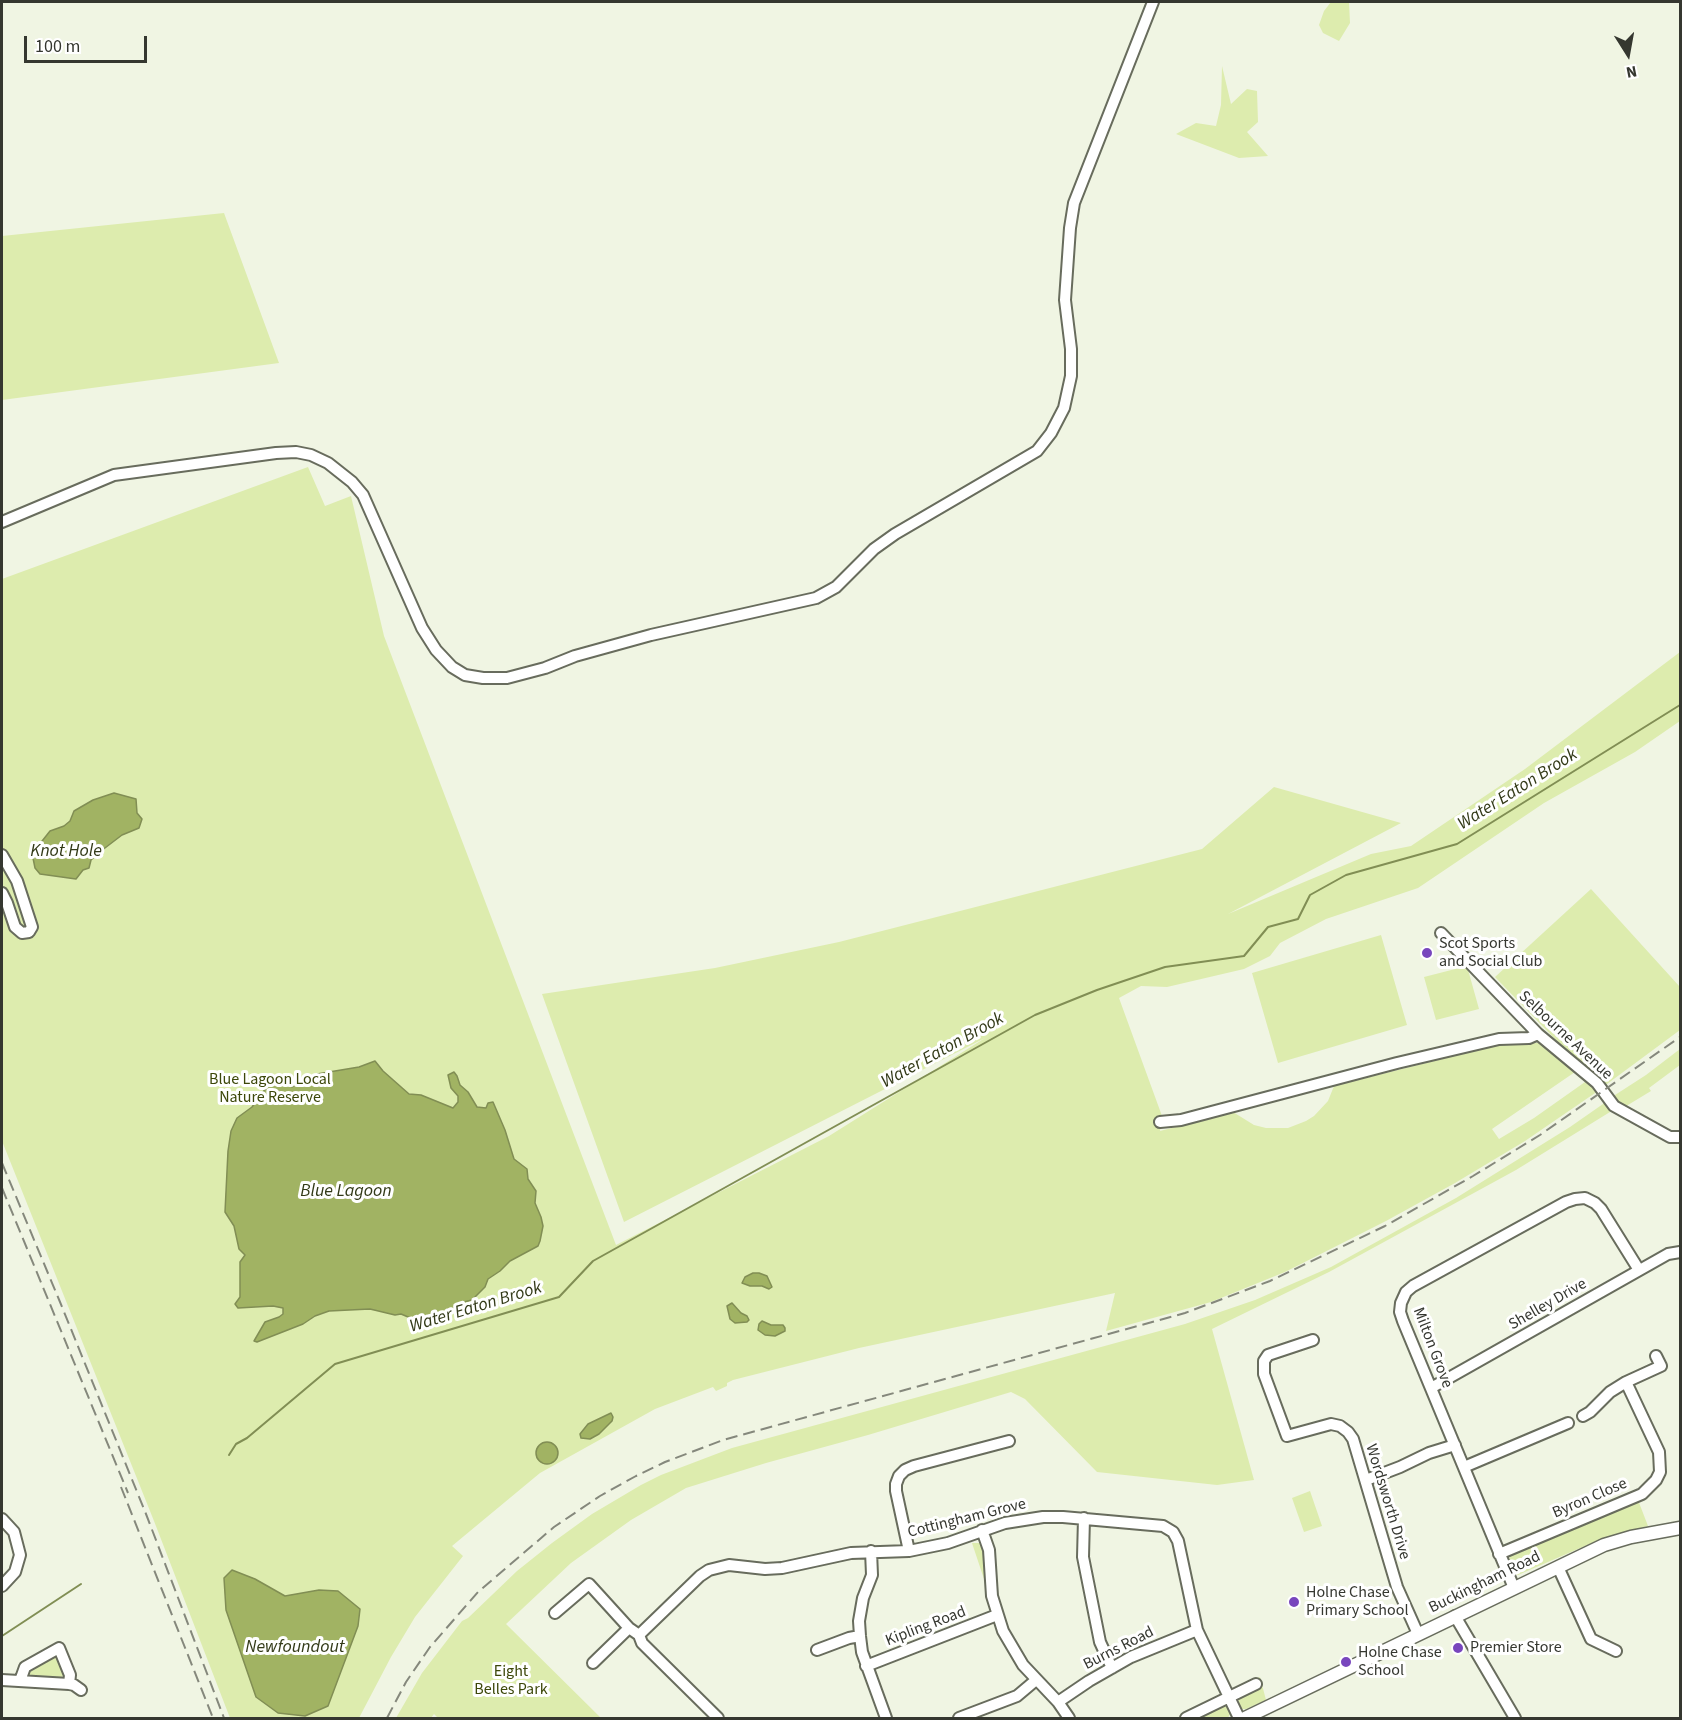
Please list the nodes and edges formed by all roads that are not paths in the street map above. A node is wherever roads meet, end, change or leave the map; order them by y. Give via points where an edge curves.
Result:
1 (1153, 2) edge
2 (2, 522) edge
3 (2, 855) edge
4 (2, 893) edge
5 (1440, 933) dead end
6 (1538, 1034) junction
7 (1160, 1122) dead end
8 (1680, 1135) edge
9 (1680, 1252) edge
10 (1639, 1270) junction
11 (1313, 1340) dead end
12 (1656, 1356) dead end
13 (1626, 1382) junction
14 (1431, 1388) junction
15 (1583, 1416) dead end
16 (1568, 1424) dead end
17 (1009, 1441) dead end
18 (1455, 1445) junction
19 (1464, 1467) junction
20 (1366, 1480) junction
21 (1084, 1518) junction
22 (2, 1519) edge
23 (1680, 1528) edge
24 (982, 1530) junction
25 (871, 1551) junction
26 (909, 1551) junction
27 (1499, 1554) junction
28 (1558, 1567) junction
29 (2, 1586) edge
30 (1514, 1588) junction
31 (555, 1613) dead end
32 (997, 1615) junction
33 (1455, 1616) junction
34 (629, 1628) junction
35 (1197, 1630) junction
36 (1418, 1634) junction
37 (639, 1635) junction
38 (860, 1636) junction
39 (817, 1650) dead end
40 (1616, 1650) dead end
41 (593, 1663) dead end
42 (866, 1666) junction
43 (1112, 1668) junction
44 (2, 1680) edge
45 (1036, 1680) junction
46 (20, 1681) junction
47 (69, 1684) junction
48 (1257, 1684) dead end
49 (81, 1690) dead end
50 (1228, 1698) junction
51 (1058, 1702) junction
52 (718, 1719) edge
53 (886, 1719) edge
54 (959, 1719) edge
55 (1069, 1719) edge
56 (1186, 1719) edge
57 (1239, 1719) edge
58 (1245, 1719) edge
59 (1515, 1719) edge

1 - 2 street via 1074,203 1065,300 1071,376 1064,408 1051,433 1037,451 874,549 836,587 816,598 651,635 507,678 483,678 465,675 436,650 422,628 363,495 328,463 311,455 276,453 114,475
3 - 4 street via 16,881 32,927 29,932 22,933 15,927
5 - 6 street, Selbourne Avenue
6 - 7 street via 1499,1039 1181,1120
6 - 8 street, Selbourne Avenue via 1594,1081 1617,1109 1670,1137
9 - 10 street, Shelley Drive
10 - 14 street, Shelley Drive
10 - 14 street, Milton Grove via 1601,1209 1585,1198 1575,1198 1413,1286 1406,1292 1400,1312
11 - 20 street, Wordsworth Drive via 1274,1351 1264,1361 1263,1374 1283,1429 1287,1436 1331,1424 1340,1426 1353,1439
12 - 13 street via 1661,1366
13 - 15 street
13 - 27 street, Byron Close via 1659,1452 1660,1472 1656,1480 1642,1494
14 - 18 street, Milton Grove
16 - 19 street
17 - 26 street via 914,1466 899,1476 896,1491
18 - 19 street, Milton Grove
18 - 20 street
19 - 27 street, Milton Grove
20 - 36 street, Wordsworth Drive via 1397,1587
21 - 24 street, Cottingham Grove via 1043,1516
21 - 35 street, Cottingham Grove via 1163,1526 1173,1532
21 - 43 street via 1083,1557 1100,1642
22 - 29 street via 14,1532 20,1555 15,1572
23 - 28 main road, Buckingham Road via 1604,1545
24 - 26 street, Cottingham Grove via 948,1543
24 - 32 street via 989,1550
25 - 26 street, Cottingham Grove
25 - 37 street, Cottingham Grove via 782,1568 729,1565 709,1570
25 - 38 street via 872,1575 858,1621
27 - 30 street, Milton Grove
28 - 30 main road, Buckingham Road
28 - 40 street via 1591,1639
30 - 33 main road, Buckingham Road
31 - 34 street via 589,1584
32 - 42 street, Kipling Road
32 - 45 street via 1012,1649
33 - 36 main road, Buckingham Road
33 - 59 street
34 - 37 street
34 - 41 street
35 - 43 street, Burns Road
35 - 50 street, Cottingham Grove
36 - 58 main road, Buckingham Road
37 - 52 street via 642,1643
38 - 39 street
38 - 42 street
42 - 53 street
43 - 51 street, Burns Road
44 - 46 street
45 - 51 street
45 - 54 street via 1017,1696
46 - 47 street
46 - 47 street via 25,1667 60,1644
47 - 49 street
48 - 50 street
50 - 56 street
50 - 57 street, Cottingham Grove
51 - 55 street

